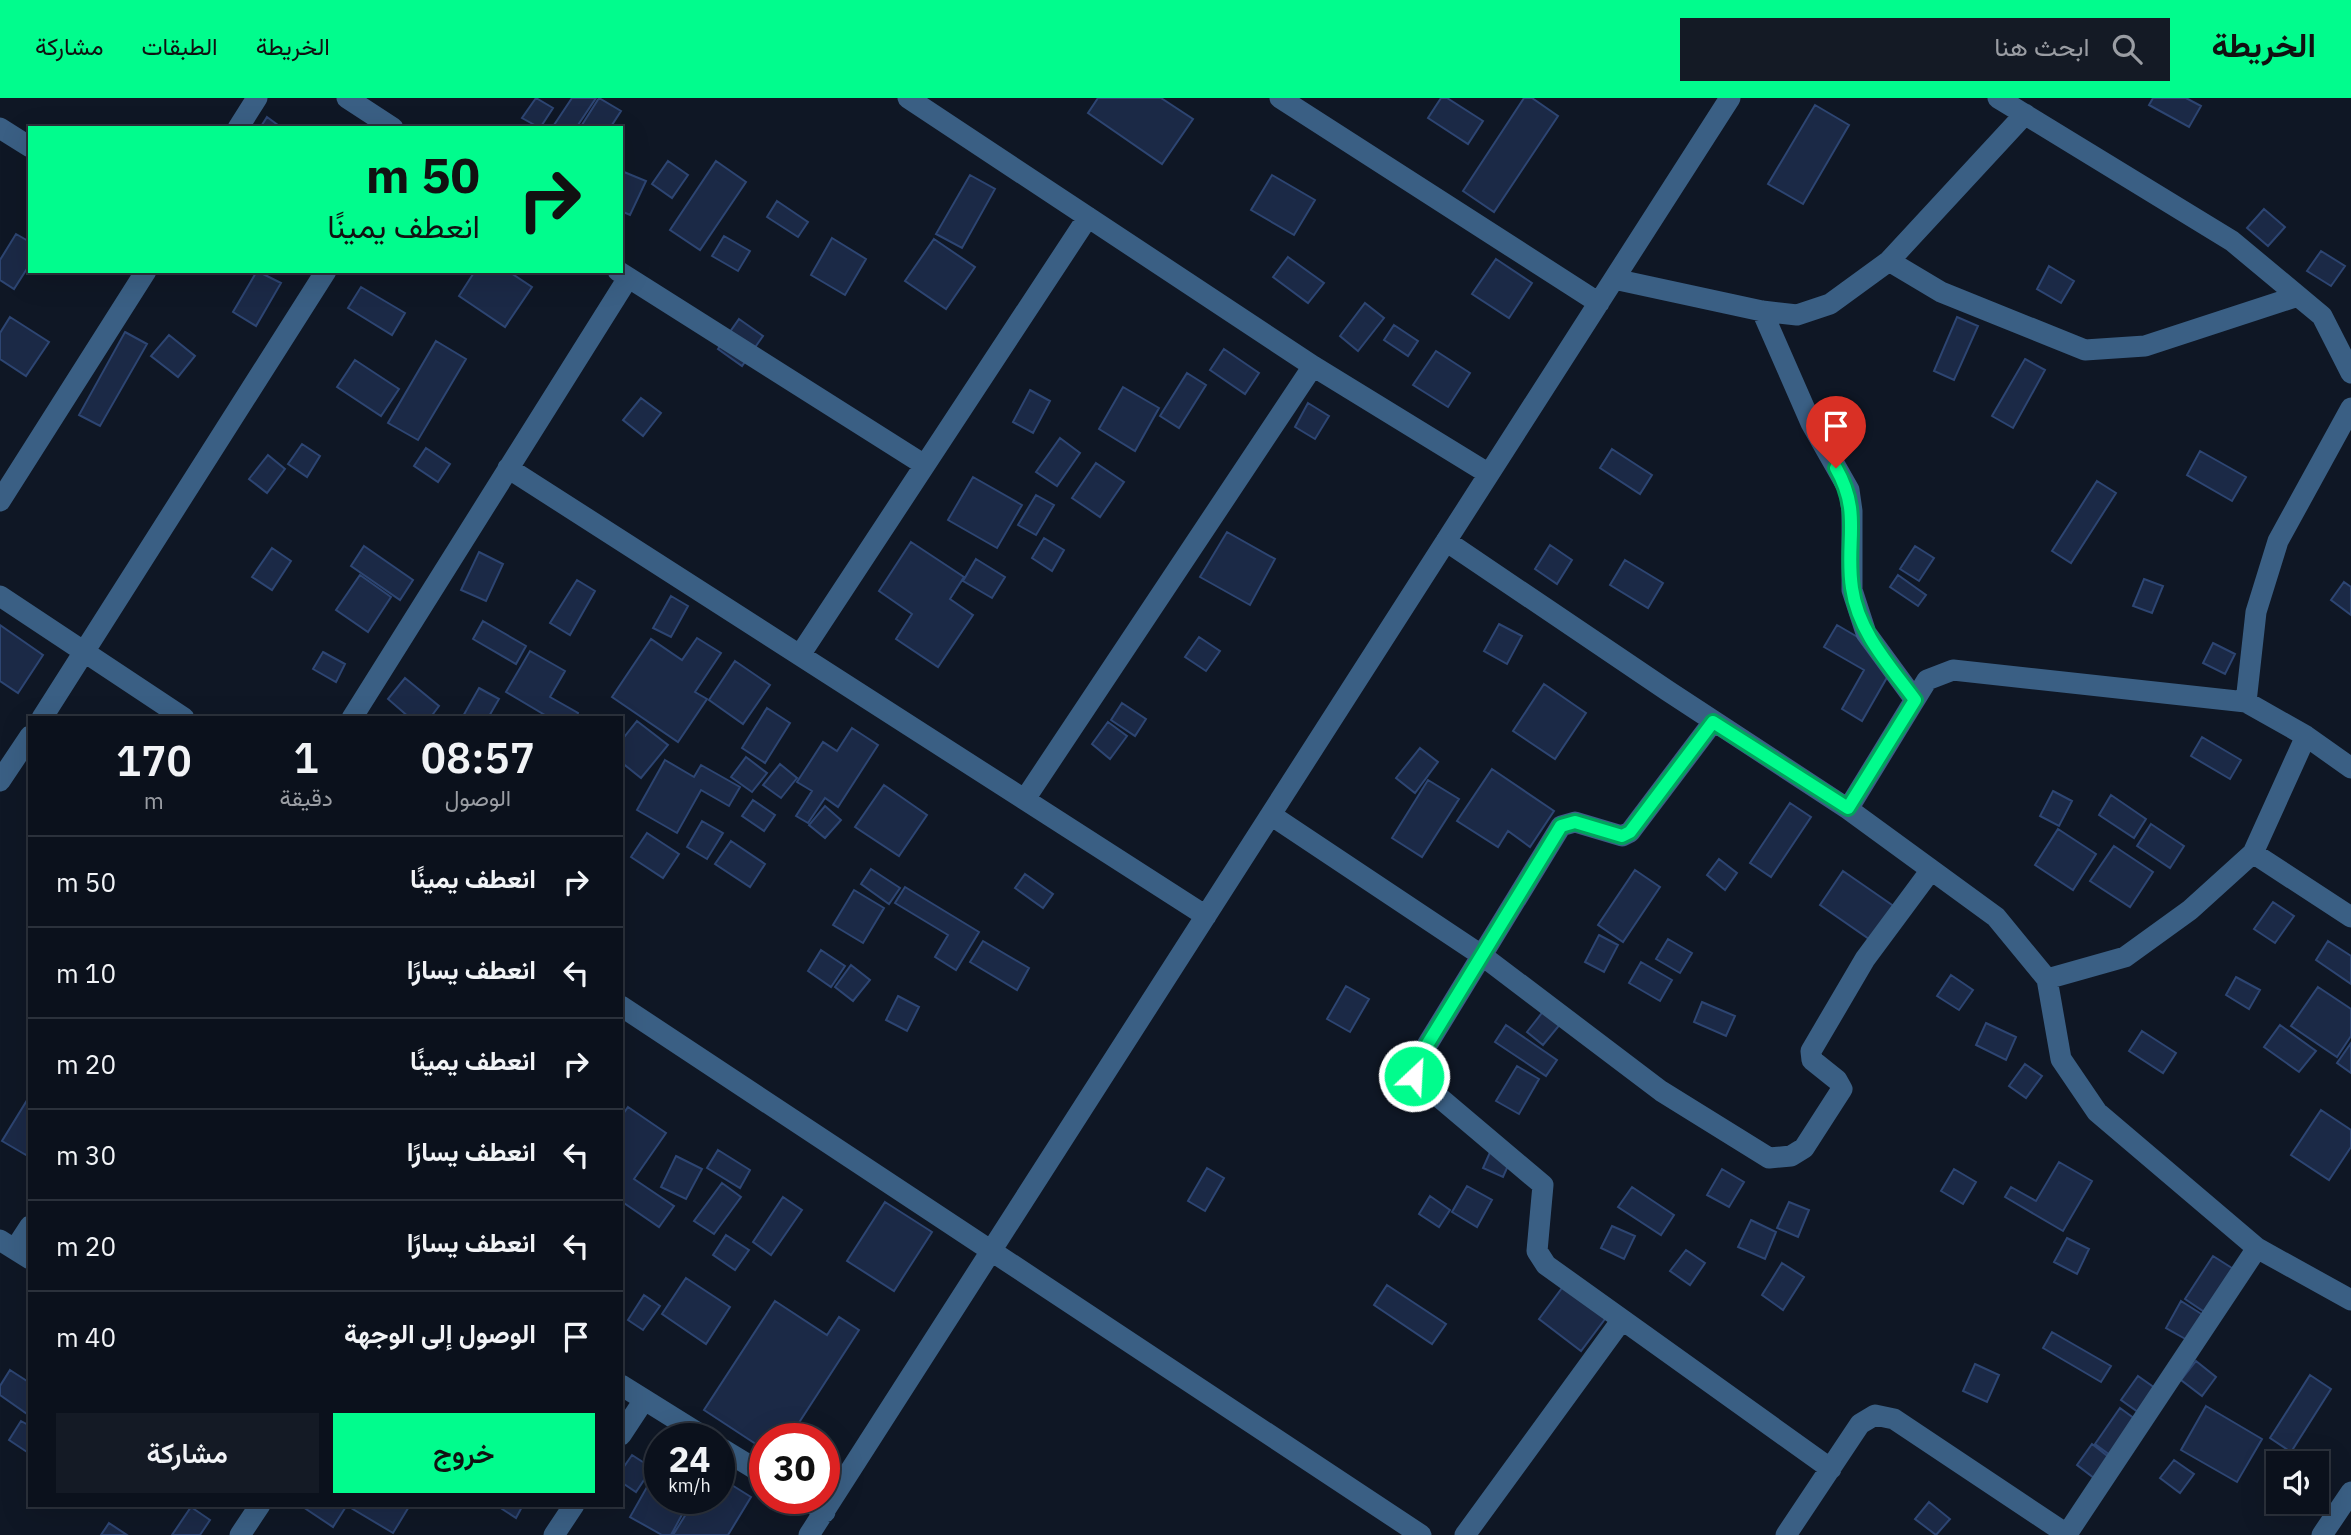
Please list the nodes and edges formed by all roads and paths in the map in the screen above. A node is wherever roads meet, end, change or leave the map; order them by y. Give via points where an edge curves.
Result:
1 (257, 98) edge
2 (347, 98) edge
3 (908, 98) edge
4 (1280, 98) edge
5 (1730, 98) edge
6 (1998, 98) edge
7 (2025, 114) junction
8 (238, 126) edge
9 (390, 126) edge
10 (0, 128) edge
11 (28, 146) edge
12 (1088, 217) junction
13 (1889, 261) junction
14 (145, 273) edge
15 (325, 273) edge
16 (623, 274) edge
17 (1614, 279) junction
18 (2298, 296) junction
19 (1599, 303) junction
20 (1762, 311) junction
21 (1313, 366) junction
22 (2351, 373) edge
23 (2351, 408) edge
24 (923, 464) junction
25 (508, 468) junction
26 (1489, 474) junction
27 (0, 501) edge
28 (1446, 541) junction
29 (0, 596) edge
30 (85, 652) junction
31 (800, 655) junction
32 (1915, 700) junction
33 (2246, 702) junction
34 (43, 716) edge
35 (181, 716) edge
36 (353, 716) edge
37 (1713, 722) junction
38 (2306, 736) junction
39 (28, 739) edge
40 (2351, 768) edge
41 (0, 782) edge
42 (1025, 799) junction
43 (1848, 808) junction
44 (1271, 815) junction
45 (2253, 853) junction
46 (1931, 870) junction
47 (1206, 916) junction
48 (2351, 917) edge
49 (1484, 957) junction
50 (2047, 979) junction
51 (623, 1007) edge
52 (28, 1229) edge
53 (2257, 1248) junction
54 (15, 1249) edge
55 (992, 1251) junction
56 (2351, 1300) edge
57 (1620, 1321) junction
58 (623, 1386) edge
59 (644, 1400) junction
60 (682, 1423) edge
61 (623, 1431) edge
62 (1830, 1469) junction
63 (840, 1489) edge
64 (2351, 1492) edge
65 (259, 1507) edge
66 (573, 1507) edge
67 (824, 1514) edge
68 (2068, 1534) edge
69 (240, 1535) edge
70 (554, 1535) edge
71 (809, 1535) edge
72 (1421, 1535) edge
73 (1465, 1535) edge
74 (1786, 1535) edge
75 (2322, 1535) edge

1 - 8 street
2 - 9 street
3 - 12 street
4 - 19 street
5 - 17 street
6 - 7 street
7 - 13 street
7 - 18 street via 2232,242
10 - 11 street
12 - 21 street
12 - 24 street
13 - 18 street via 1941,292 2085,350 2145,346
13 - 20 street via 1830,304 1797,315
14 - 27 street
15 - 30 street
16 - 24 street
16 - 25 street
17 - 19 street
17 - 20 street
18 - 22 street via 2322,316
19 - 26 street
20 - 32 street via 1811,423 1849,490 1852,590 1866,633
21 - 26 street
21 - 42 street
23 - 33 street via 2278,541 2256,612
24 - 31 street
25 - 31 street
25 - 36 street
26 - 28 street
28 - 37 street
28 - 44 street
29 - 30 street
30 - 34 street
30 - 35 street
31 - 42 street
32 - 33 street via 1927,680 1953,670
32 - 43 street
33 - 38 street
37 - 43 street
37 - 49 street via 1630,832 1622,836 1575,822 1561,826
38 - 40 street
38 - 45 street
39 - 41 street
42 - 47 street
43 - 46 street
44 - 47 street
44 - 49 street
45 - 48 street
45 - 50 street via 2190,910 2125,957
46 - 49 street via 1865,959 1811,1051 1812,1060 1842,1089 1804,1149 1791,1156 1769,1158 1661,1091
46 - 50 street via 1996,917
47 - 55 street
49 - 57 street via 1413,1068 1414,1076 1539,1180 1545,1193 1539,1258
50 - 53 street via 2061,1059 2096,1112
51 - 55 street
52 - 54 street
53 - 56 street
53 - 68 street
55 - 63 street
55 - 72 street
57 - 62 street
57 - 73 street
58 - 59 street
59 - 60 street
59 - 61 street
62 - 68 street via 1860,1424 1875,1415 1894,1419
62 - 74 street
64 - 75 street
65 - 69 street
66 - 70 street
67 - 71 street

